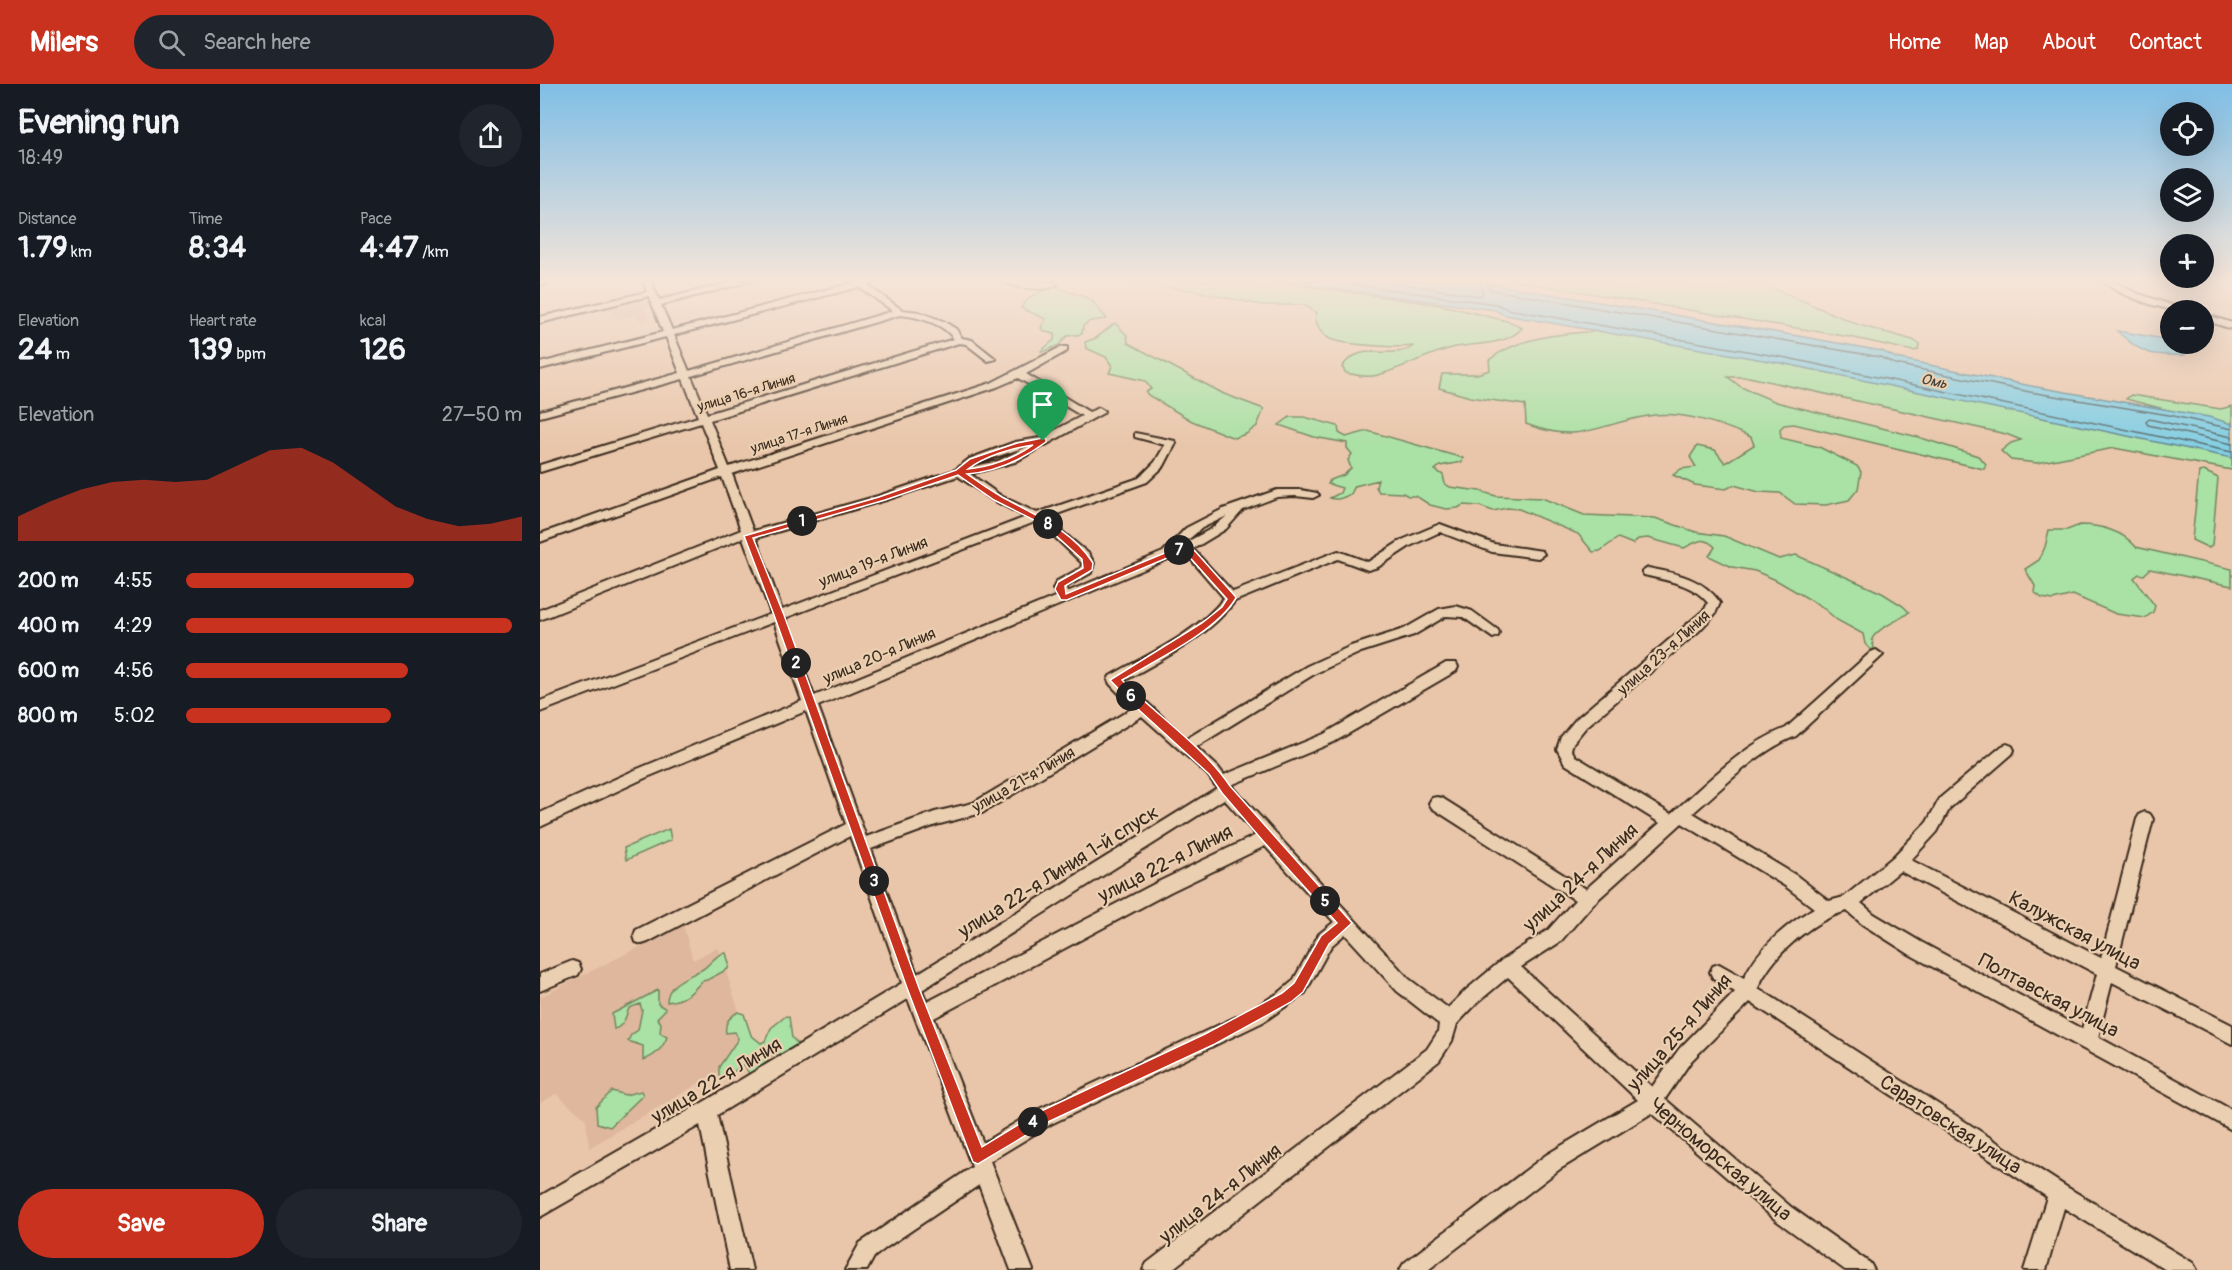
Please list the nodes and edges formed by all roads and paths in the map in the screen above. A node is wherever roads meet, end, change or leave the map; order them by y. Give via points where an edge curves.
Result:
1 (656, 336) edge
2 (670, 336) edge
3 (816, 336) edge
4 (956, 336) edge
5 (959, 340) junction
6 (1064, 349) dead end
7 (991, 359) dead end
8 (540, 366) edge
9 (686, 374) junction
10 (1019, 374) junction
11 (1099, 411) dead end
12 (540, 414) edge
13 (1087, 416) junction
14 (705, 419) junction
15 (1139, 435) dead end
16 (540, 469) edge
17 (726, 472) junction
18 (959, 472) junction
19 (1313, 495) dead end
20 (1037, 517) junction
21 (747, 534) junction
22 (540, 537) edge
23 (1175, 549) junction
24 (1538, 554) dead end
25 (1648, 572) dead end
26 (1064, 598) junction
27 (1231, 598) junction
28 (540, 615) edge
29 (779, 615) junction
30 (1493, 633) dead end
31 (1876, 655) dead end
32 (1450, 667) dead end
33 (810, 704) junction
34 (540, 706) edge
35 (1143, 709) junction
36 (1185, 747) junction
37 (2007, 750) dead end
38 (1224, 786) junction
39 (1437, 803) dead end
40 (1676, 818) junction
41 (2145, 819) dead end
42 (540, 820) edge
43 (854, 827) junction
44 (1267, 837) junction
45 (861, 846) junction
46 (1899, 862) junction
47 (1587, 899) junction
48 (1850, 903) junction
49 (1827, 909) junction
50 (1346, 923) junction
51 (642, 936) dead end
52 (1508, 966) junction
53 (572, 969) dead end
54 (2105, 969) junction
55 (1719, 972) dead end
56 (540, 983) edge
57 (913, 988) junction
58 (1748, 992) junction
59 (923, 1014) junction
60 (1449, 1020) junction
61 (2232, 1035) edge
62 (2088, 1041) junction
63 (1653, 1101) junction
64 (707, 1112) junction
65 (2232, 1120) edge
66 (981, 1164) junction
67 (2058, 1193) junction
68 (540, 1207) edge
69 (741, 1270) edge
70 (856, 1270) edge
71 (1022, 1270) edge
72 (1154, 1270) edge
73 (1411, 1270) edge
74 (1863, 1270) edge
75 (2035, 1270) edge
76 (2186, 1270) edge

1 - 8 street
2 - 9 street
3 - 9 street
4 - 5 street
5 - 7 street via 969,342
5 - 14 street, улица 16-я Линия
6 - 10 street, улица 17-я Линия
9 - 12 street
9 - 14 street
10 - 13 street
10 - 17 street, улица 17-я Линия
11 - 13 street
13 - 18 street via 1043,441 1019,444 973,461
14 - 16 street, улица 16-я Линия
14 - 17 street
15 - 20 street, улица 19-я Линия via 1172,443 1150,475
17 - 21 street
17 - 22 street, улица 17-я Линия
18 - 20 street via 997,498
18 - 21 street via 882,498
19 - 23 street, улица 20-я Линия via 1274,494 1239,507 1188,530
20 - 26 street via 1088,563 1087,570 1061,584 1059,589
20 - 29 street, улица 19-я Линия
21 - 28 street
21 - 29 street
23 - 26 street, улица 20-я Линия
23 - 27 street via 1192,553
24 - 27 street via 1492,548 1440,528 1406,543 1374,564 1360,565 1338,555
25 - 40 street, улица 23-я Линия via 1699,588 1714,603 1711,611 1581,723 1566,741 1566,755
26 - 33 street, улица 20-я Линия
27 - 35 street via 1225,609 1205,626 1115,680
29 - 33 street
29 - 34 street, улица 19-я Линия
30 - 36 street via 1477,618 1449,610 1409,632 1327,663
31 - 40 street, улица 24-я Линия via 1791,732 1752,754
32 - 38 street, улица 22-я Линия 1-й спуск via 1348,729 1242,772
33 - 42 street, улица 20-я Линия
33 - 43 street
35 - 36 street
35 - 45 street, улица 21-я Линия via 977,808
36 - 38 street
37 - 46 street, улица 25-я Линия via 1945,803 1932,827
38 - 44 street
38 - 57 street, улица 22-я Линия 1-й спуск
39 - 47 street
40 - 47 street, улица 24-я Линия
40 - 49 street via 1791,881
41 - 54 street
43 - 45 street
43 - 51 street
44 - 50 street
44 - 59 street, улица 22-я Линия
45 - 57 street
46 - 48 street, улица 25-я Линия
46 - 54 street, Калужская улица
47 - 52 street, улица 24-я Линия via 1554,936
48 - 49 street, улица 25-я Линия
48 - 62 street, Полтавская улица via 1915,948
49 - 58 street, улица 25-я Линия via 1801,926 1769,956
50 - 60 street via 1403,985
50 - 66 street via 1325,940 1299,987 1286,998 1257,1016 1044,1117
52 - 60 street, улица 24-я Линия
52 - 63 street, Черноморская улица
53 - 56 street
54 - 61 street, Калужская улица
54 - 62 street
55 - 58 street, Саратовская улица
57 - 59 street
57 - 64 street, улица 22-я Линия
58 - 63 street, улица 25-я Линия via 1685,1055
58 - 67 street, Саратовская улица
59 - 66 street
60 - 72 street, улица 24-я Линия via 1446,1035 1432,1054
62 - 65 street, Полтавская улица
63 - 73 street, улица 25-я Линия via 1553,1162
63 - 74 street, Черноморская улица via 1784,1214
64 - 68 street, улица 22-я Линия
64 - 69 street
66 - 70 street via 867,1250
66 - 71 street
67 - 75 street
67 - 76 street, Саратовская улица

